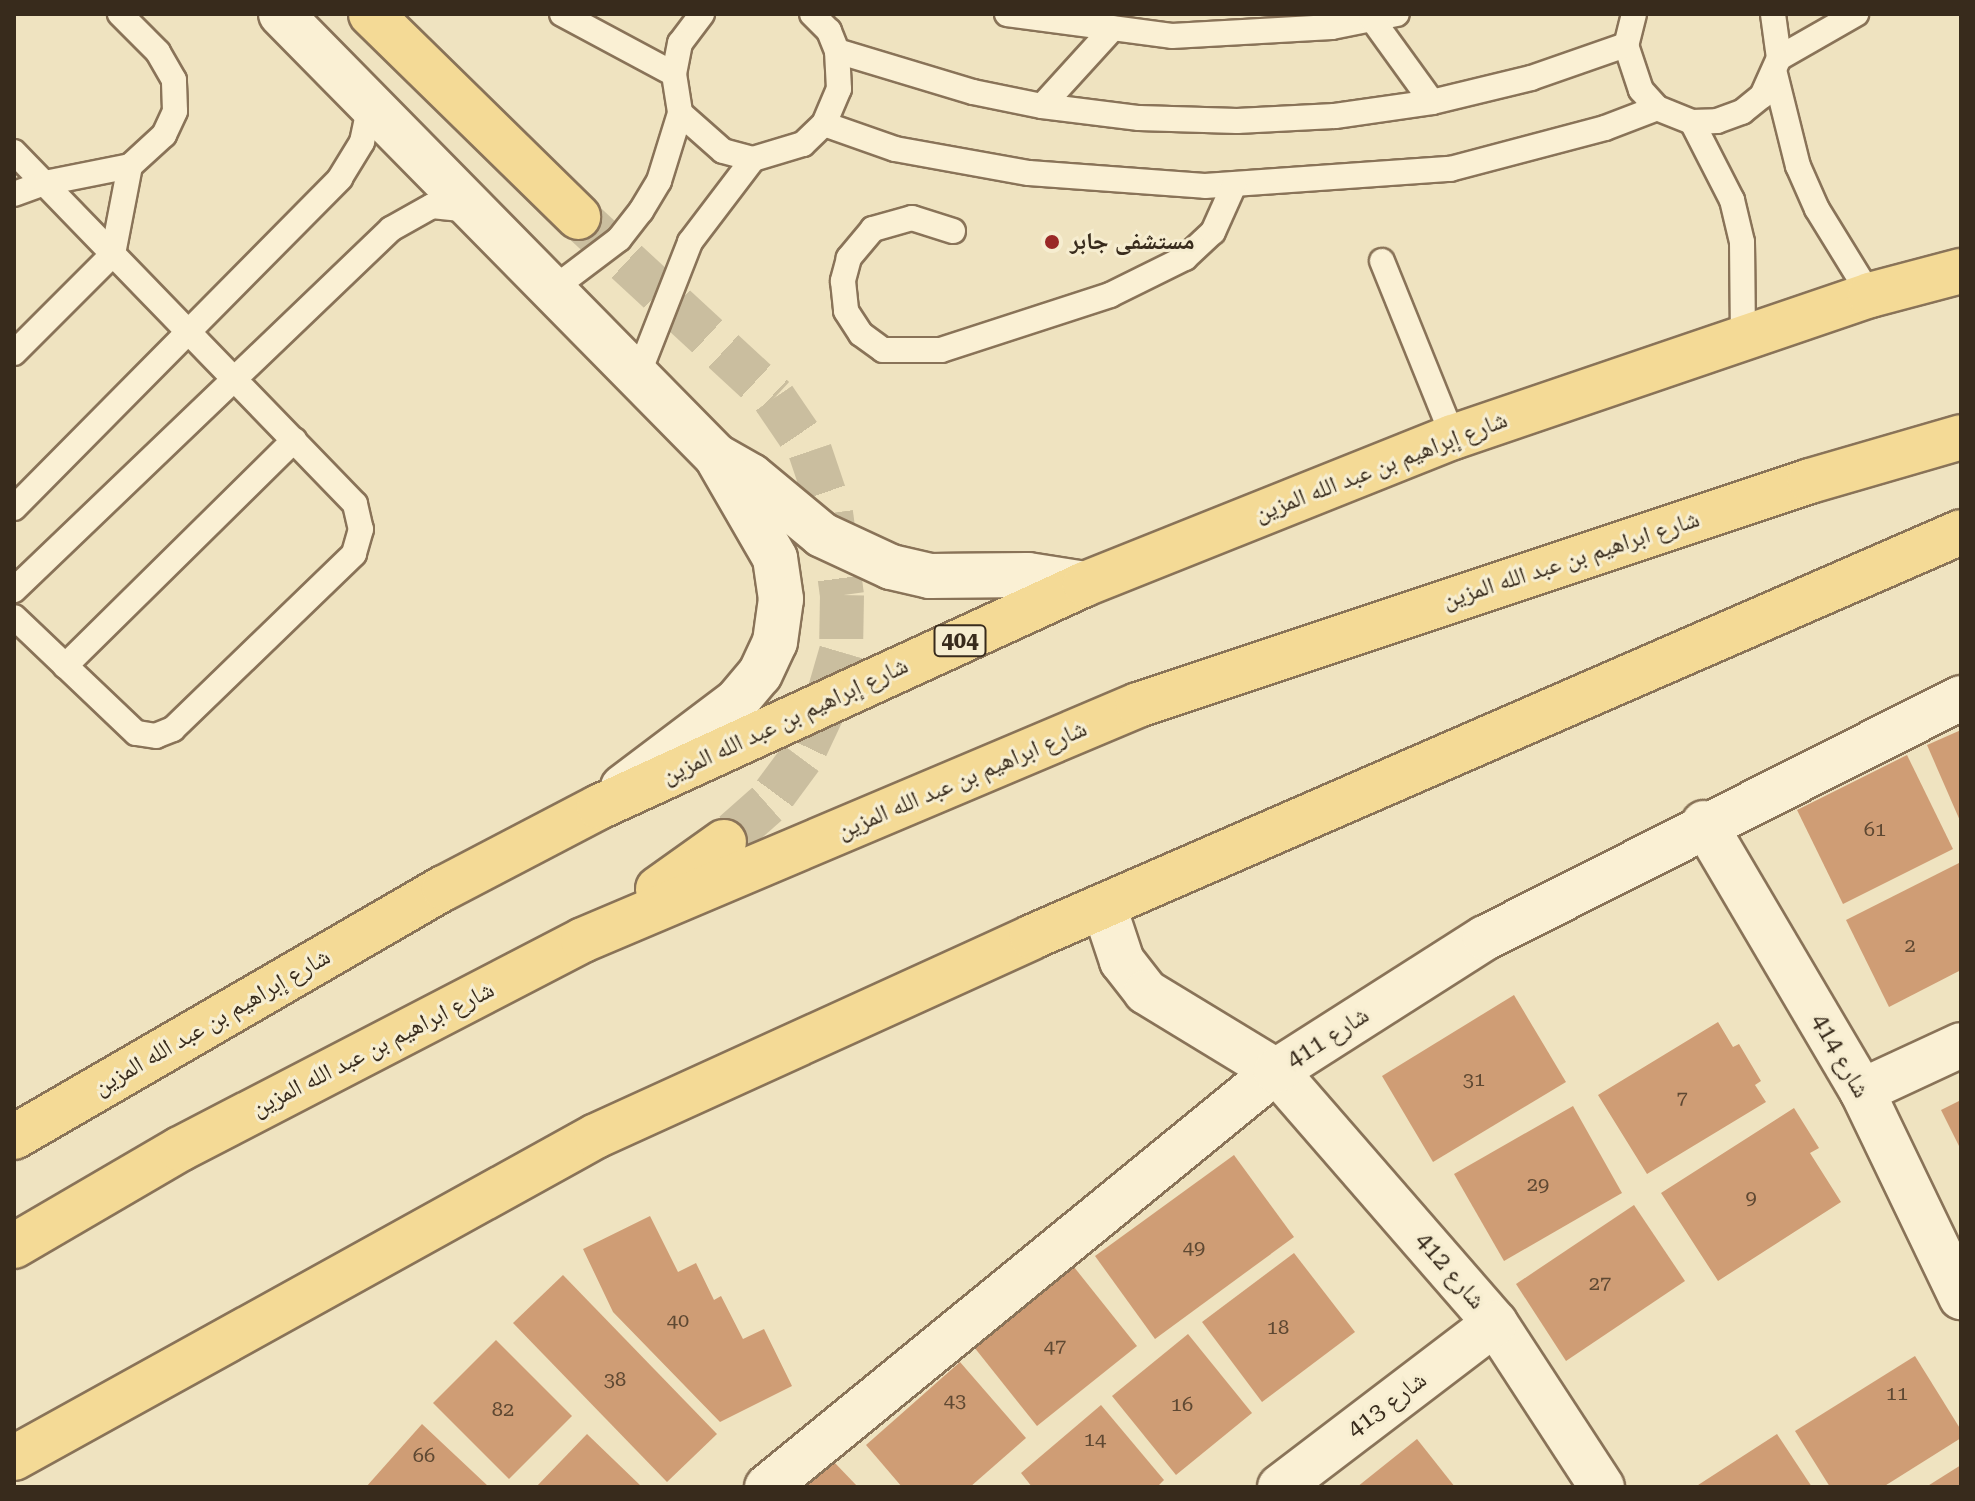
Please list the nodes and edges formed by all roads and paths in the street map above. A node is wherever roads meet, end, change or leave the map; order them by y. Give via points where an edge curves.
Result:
1 (120, 14) edge
2 (281, 14) edge
3 (371, 14) edge
4 (562, 14) edge
5 (1007, 14) edge
6 (1397, 14) edge
7 (1634, 14) edge
8 (1773, 14) edge
9 (1856, 14) edge
10 (697, 15) edge
11 (1372, 19) junction
12 (828, 27) edge
13 (1113, 28) junction
14 (1626, 45) junction
15 (1777, 66) junction
16 (674, 74) junction
17 (1432, 102) junction
18 (370, 103) junction
19 (1042, 106) junction
20 (1657, 108) junction
21 (680, 113) junction
22 (1692, 122) junction
23 (824, 124) junction
24 (14, 152) edge
25 (753, 159) junction
26 (130, 166) junction
27 (45, 183) junction
28 (1234, 185) junction
29 (14, 194) edge
30 (476, 212) junction
31 (578, 217) tunnel mouth
32 (953, 231) dead end
33 (113, 254) junction
34 (1382, 261) dead end
35 (1961, 271) edge
36 (553, 289) junction
37 (1870, 295) junction
38 (189, 332) junction
39 (1743, 338) junction
40 (14, 353) edge
41 (638, 375) junction
42 (234, 377) junction
43 (1453, 437) junction
44 (1961, 437) edge
45 (294, 440) junction
46 (716, 456) junction
47 (14, 508) edge
48 (1961, 532) edge
49 (1085, 584) junction
50 (14, 590) edge
51 (14, 617) edge
52 (65, 666) junction
53 (1961, 698) edge
54 (599, 807) junction
55 (1704, 823) junction
56 (724, 842) tunnel mouth
57 (1104, 907) junction
58 (583, 940) junction
59 (1961, 1045) edge
60 (1276, 1071) junction
61 (1862, 1091) junction
62 (14, 1137) edge
63 (14, 1246) edge
64 (1961, 1297) edge
65 (1495, 1323) junction
66 (14, 1458) edge
67 (767, 1487) edge
68 (1280, 1487) edge
69 (1602, 1487) edge

1 - 26 lane via 158,52 174,80 175,111 164,135
2 - 18 street
3 - 31 main road
4 - 16 lane
5 - 13 lane
6 - 11 lane
7 - 14 lane
8 - 15 lane
9 - 15 lane
10 - 16 lane via 680,43
11 - 13 lane via 1332,27 1172,36
11 - 17 lane
12 - 19 lane via 973,92
12 - 23 lane via 839,89
13 - 19 lane
14 - 17 lane via 1531,78
14 - 20 lane via 1641,90
15 - 22 lane via 1762,96 1742,112
15 - 37 lane via 1798,166 1817,209
16 - 21 lane
17 - 19 lane via 1335,116 1237,121 1139,118
18 - 30 street
18 - 38 lane via 362,142 340,178
20 - 22 lane
20 - 28 lane via 1605,128 1450,169
21 - 25 lane via 723,151
21 - 36 lane via 659,181 641,211 619,239
22 - 39 lane via 1732,200 1742,242
23 - 25 lane via 803,144
23 - 28 lane via 895,149 1029,173
24 - 27 lane
25 - 41 lane via 690,242
26 - 27 lane
26 - 33 lane
27 - 29 lane
27 - 33 lane
28 - 32 lane via 1213,232 1185,258 1110,295 941,350 883,350 861,334 846,311 843,281 849,258 873,229 912,218
30 - 36 street
30 - 42 lane via 455,205 409,214
33 - 38 lane
33 - 40 lane
34 - 43 lane
35 - 37 main road, شارع إبراهيم بن عبد الله المزين / 404
36 - 41 street
37 - 39 main road, شارع إبراهيم بن عبد الله المزين / 404
38 - 42 lane
38 - 47 lane
39 - 43 main road, شارع إبراهيم بن عبد الله المزين / 404
41 - 46 street
42 - 45 lane
42 - 50 lane
43 - 49 main road, شارع إبراهيم بن عبد الله المزين / 404
44 - 58 main road, شارع ابراهيم بن عبد الله المزين via 1810,481 1138,705
45 - 52 lane
45 - 52 lane via 355,504 361,529 354,554 173,729 156,736 136,733
46 - 49 street via 751,476 822,535 891,567 930,576 1028,575
46 - 54 street via 775,558 781,599 775,642 760,674 737,701
48 - 57 main road
49 - 54 main road, شارع إبراهيم بن عبد الله المزين / 404
51 - 52 lane
53 - 55 street, شارع 411
54 - 62 main road, شارع إبراهيم بن عبد الله المزين / 404 via 444,888
55 - 60 street, شارع 411 via 1485,938
55 - 61 street, شارع 414
56 - 58 main road
57 - 60 street, شارع 412 via 1122,961 1146,992
57 - 66 main road via 596,1136
58 - 63 main road, شارع ابراهيم بن عبد الله المزين via 180,1149
59 - 61 street
60 - 65 street, شارع 412
60 - 67 street, شارع 411
61 - 64 street, شارع 414
65 - 68 street, شارع 413
65 - 69 street, شارع 412

